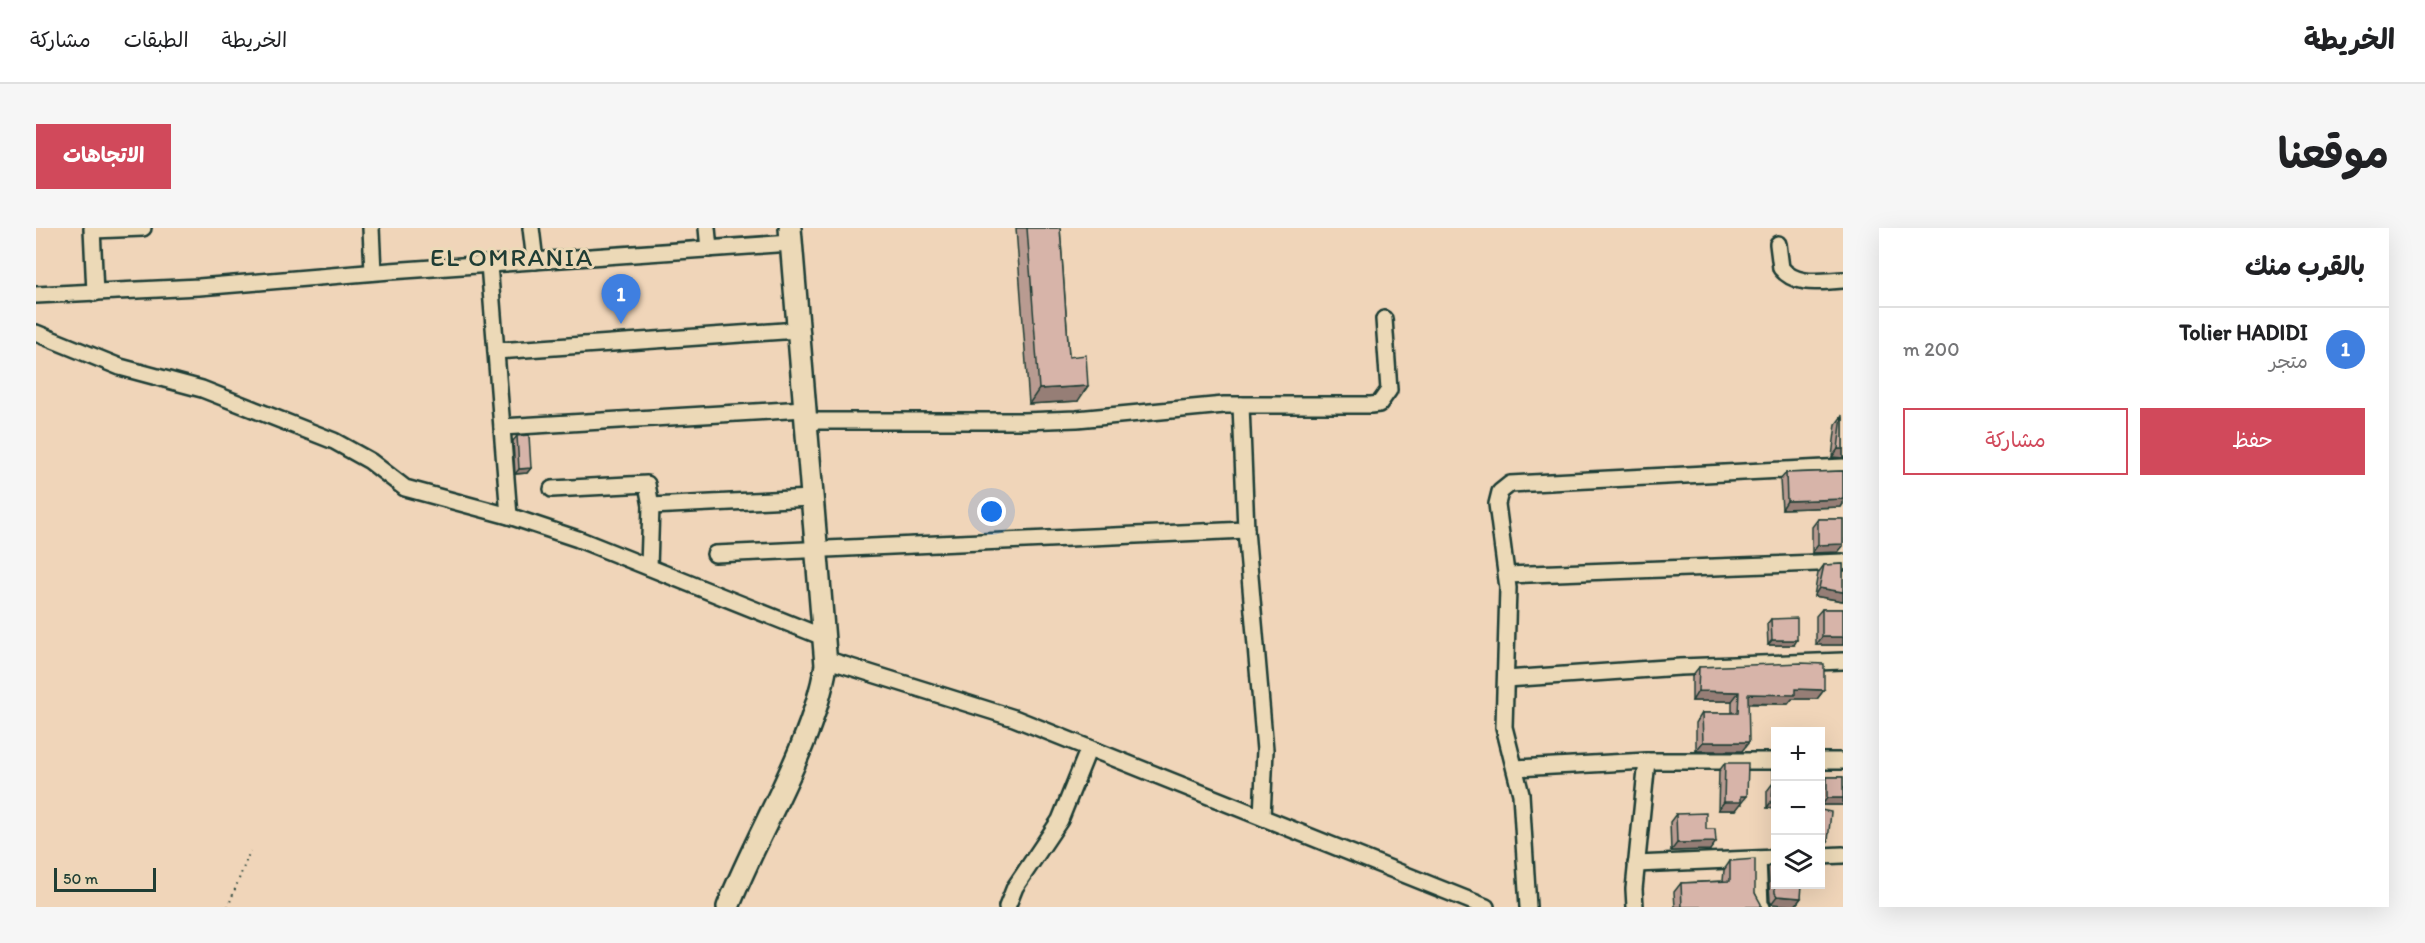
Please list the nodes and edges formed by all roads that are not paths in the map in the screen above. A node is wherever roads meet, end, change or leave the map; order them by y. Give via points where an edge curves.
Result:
1 (143, 228) edge
2 (371, 228) edge
3 (531, 228) edge
4 (707, 228) edge
5 (93, 229) edge
6 (790, 236) edge
7 (1778, 244) dead end
8 (709, 249) junction
9 (535, 261) junction
10 (489, 264) junction
11 (373, 272) junction
12 (1843, 280) edge
13 (95, 293) junction
14 (36, 296) edge
15 (1384, 319) dead end
16 (798, 330) junction
17 (36, 333) edge
18 (496, 351) junction
19 (1241, 405) junction
20 (805, 415) junction
21 (502, 427) junction
22 (1843, 467) edge
23 (552, 489) dead end
24 (811, 498) junction
25 (651, 506) junction
26 (509, 516) junction
27 (1246, 530) junction
28 (815, 549) junction
29 (715, 554) dead end
30 (1843, 562) edge
31 (649, 567) junction
32 (1507, 575) junction
33 (823, 637) junction
34 (825, 659) junction
35 (1843, 661) edge
36 (1506, 679) junction
37 (1089, 748) junction
38 (1647, 761) junction
39 (1771, 761) edge
40 (1825, 761) edge
41 (1843, 761) edge
42 (1515, 768) junction
43 (1262, 817) junction
44 (1843, 855) edge
45 (1825, 856) edge
46 (1771, 858) edge
47 (1758, 859) junction
48 (1636, 864) junction
49 (728, 907) edge
50 (1007, 907) edge
51 (1486, 907) edge
52 (1528, 907) edge
53 (1635, 907) edge
54 (1762, 907) edge

1 - 5 street
2 - 11 street
3 - 9 street
4 - 8 street
5 - 13 street
6 - 8 street
6 - 16 street
7 - 12 street via 1782,268 1793,279
8 - 9 street
9 - 10 street
10 - 11 street
10 - 18 street
11 - 13 street
13 - 14 street
15 - 19 street via 1389,390 1379,404
16 - 18 street
16 - 20 street
17 - 26 street via 120,367 202,389 334,441 370,461 405,488
18 - 21 street
19 - 20 street via 1023,421
19 - 27 street
20 - 21 street
20 - 24 street
21 - 26 street
22 - 32 street via 1510,484 1500,492 1497,504
23 - 25 street via 647,484
24 - 25 street
24 - 28 street
25 - 31 street
26 - 31 street
27 - 28 street
27 - 43 street via 1265,750
28 - 29 street
28 - 33 street
30 - 32 street
31 - 33 street
32 - 36 street
33 - 34 street
34 - 37 street via 1014,718
34 - 49 street via 821,694 807,731
35 - 36 street
36 - 42 street via 1504,727
37 - 43 street
37 - 50 street via 1060,820 1015,887
38 - 39 street
38 - 42 street
38 - 48 street
40 - 41 street
42 - 52 street via 1521,794
43 - 51 street
44 - 45 street
46 - 47 street
47 - 48 street
47 - 54 street
48 - 53 street

